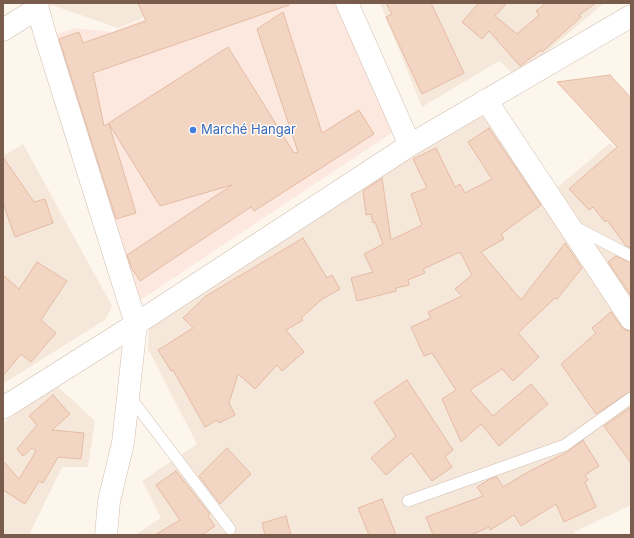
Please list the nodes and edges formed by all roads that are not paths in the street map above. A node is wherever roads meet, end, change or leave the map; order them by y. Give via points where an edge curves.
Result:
1 (347, 3) edge
2 (37, 6) edge
3 (631, 16) edge
4 (3, 30) edge
5 (486, 100) junction
6 (410, 145) junction
7 (570, 225) junction
8 (631, 256) edge
9 (631, 319) edge
10 (136, 324) junction
11 (130, 397) junction
12 (631, 398) edge
13 (3, 408) edge
14 (408, 501) dead end
15 (230, 529) dead end
16 (106, 535) edge

1 - 6 street
2 - 4 street
2 - 10 street
3 - 5 street
5 - 6 street
5 - 7 street
6 - 10 street
7 - 8 lane
7 - 9 street
10 - 11 street
10 - 13 street
11 - 15 lane
11 - 16 street via 123,443 109,501
12 - 14 lane via 565,445

